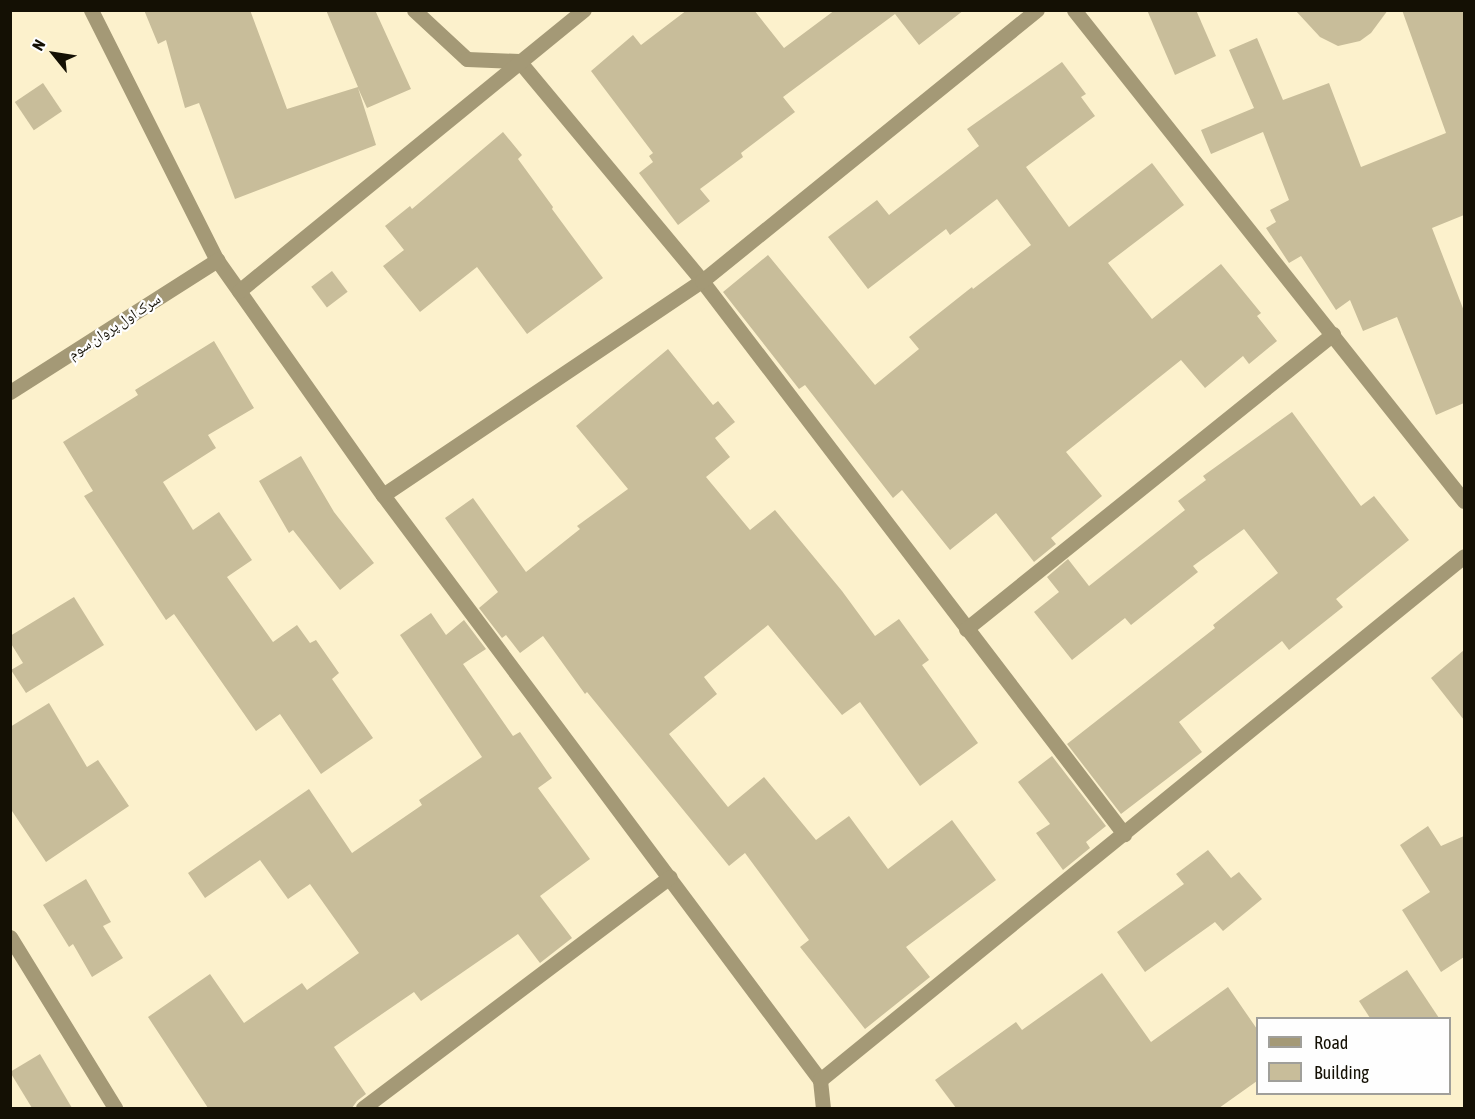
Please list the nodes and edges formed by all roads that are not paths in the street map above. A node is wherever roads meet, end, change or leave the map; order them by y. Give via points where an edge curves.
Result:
1 (414, 10) edge
2 (584, 10) edge
3 (1037, 10) edge
4 (1074, 10) edge
5 (96, 13) edge
6 (519, 61) junction
7 (217, 260) junction
8 (702, 281) junction
9 (239, 291) junction
10 (1334, 334) junction
11 (10, 392) edge
12 (383, 495) junction
13 (1464, 501) edge
14 (1464, 556) edge
15 (966, 630) junction
16 (1124, 834) junction
17 (670, 877) junction
18 (10, 937) edge
19 (820, 1080) junction
20 (115, 1108) edge
21 (363, 1108) edge
22 (823, 1108) edge

1 - 6 street via 467,59
2 - 6 street
3 - 8 street
4 - 10 street
5 - 7 street
6 - 8 street
6 - 9 street
7 - 9 street
7 - 11 street, سرک اول پروان سوم
8 - 12 street
8 - 15 street
9 - 12 street
10 - 13 street
10 - 15 street
12 - 17 street
14 - 16 street
15 - 16 street
16 - 19 street
17 - 19 street
17 - 21 street
18 - 20 street
19 - 22 street

